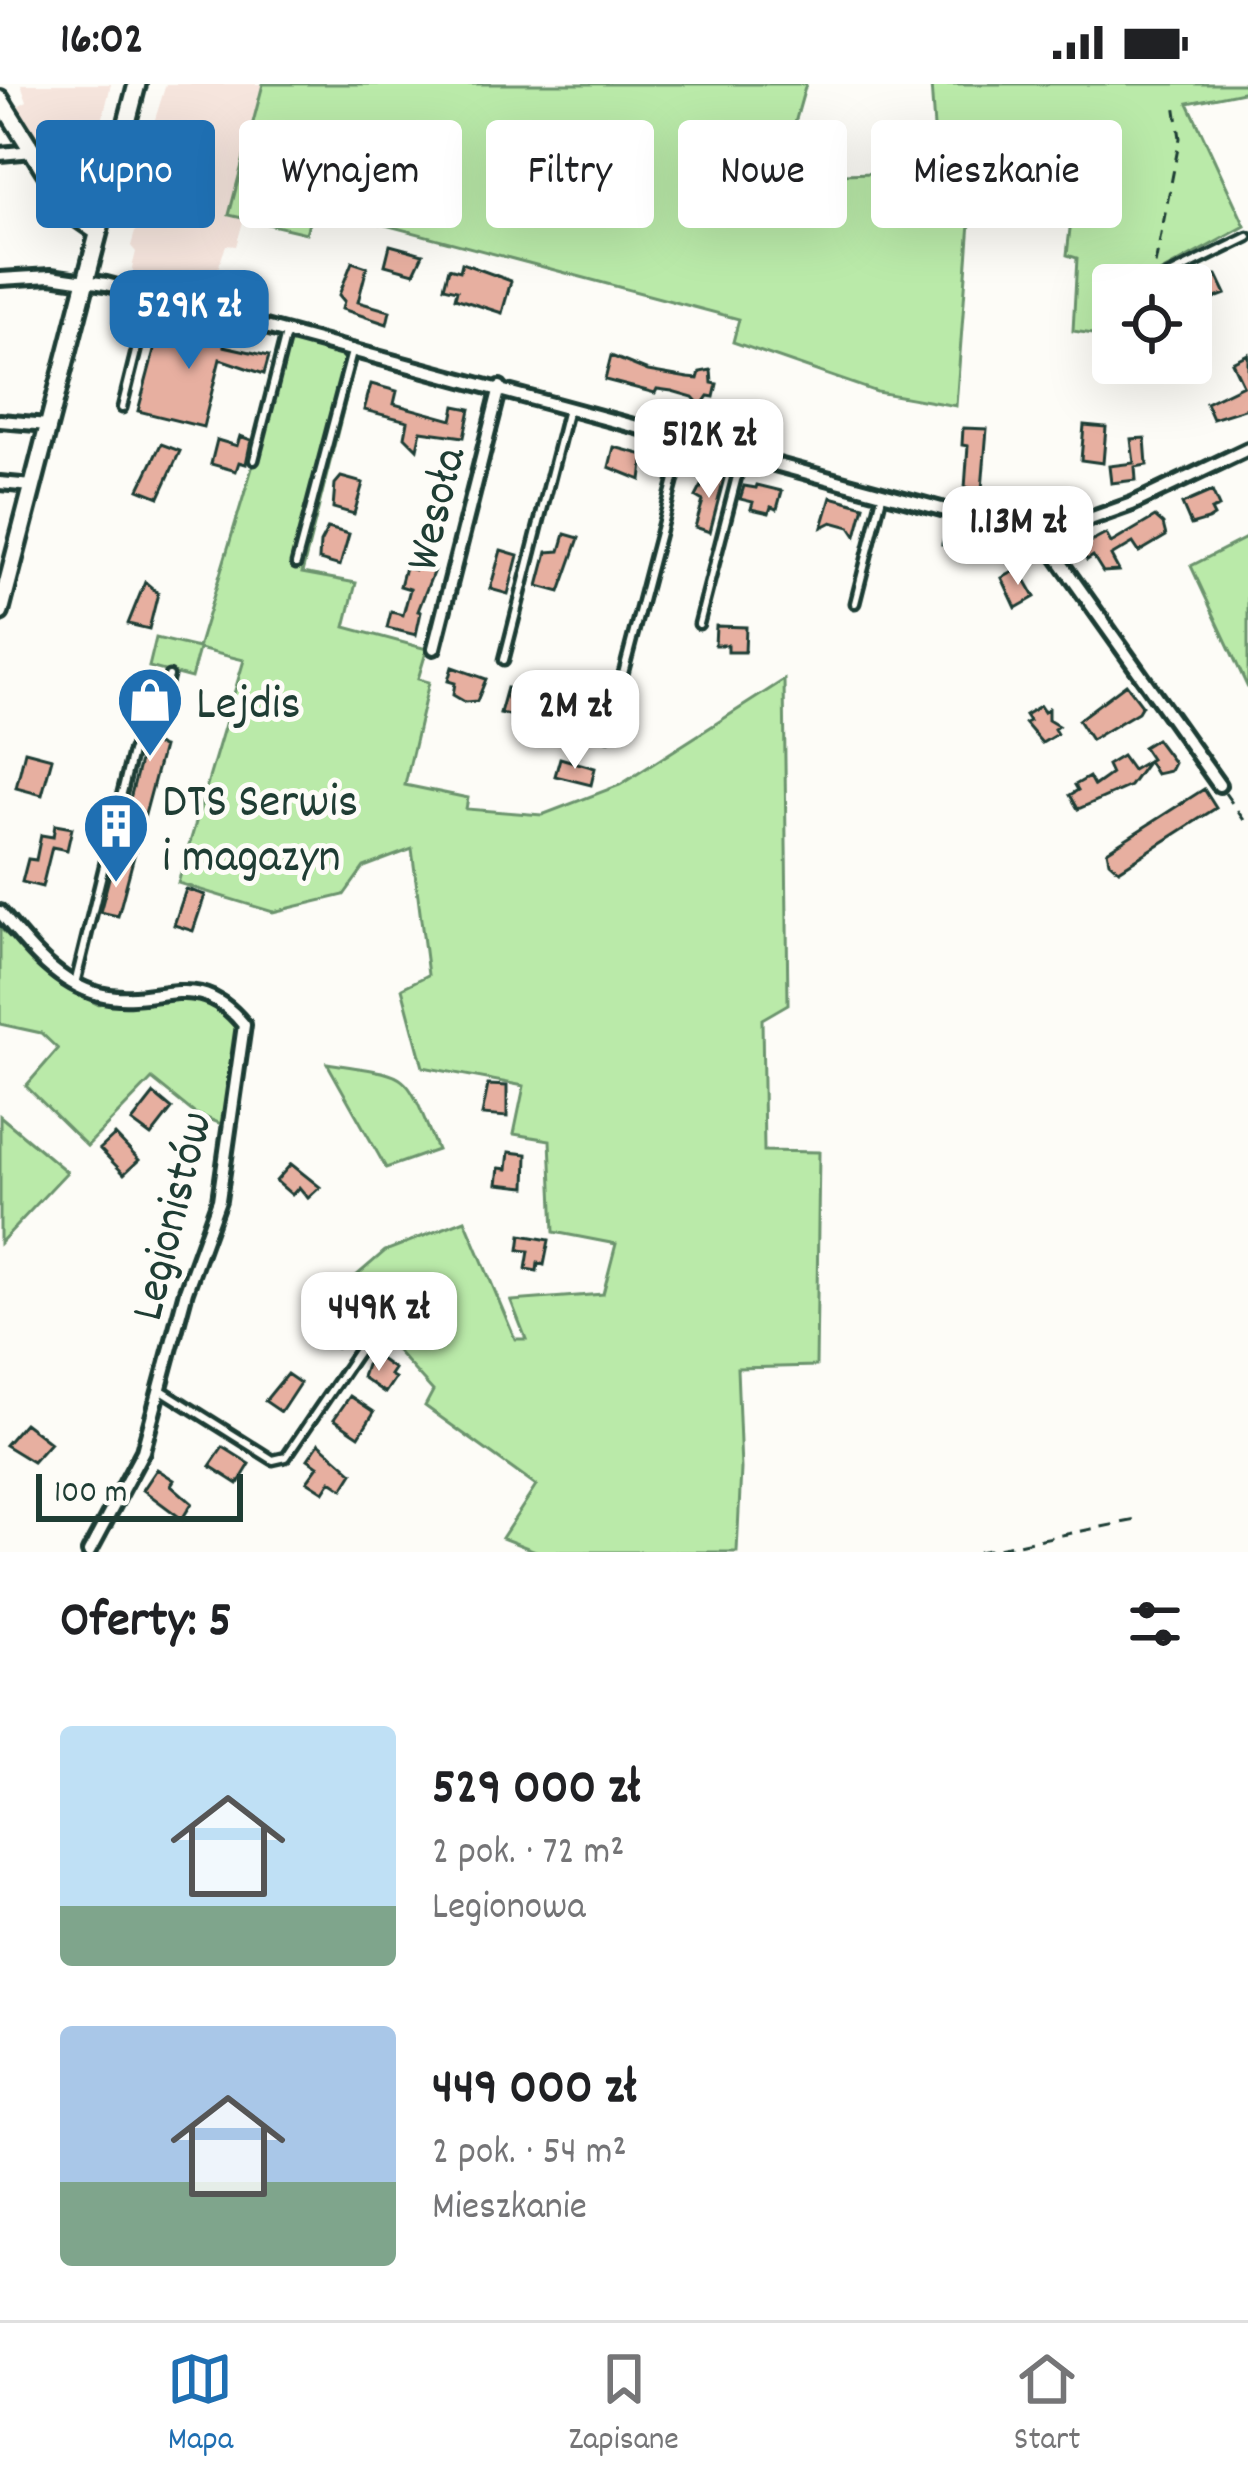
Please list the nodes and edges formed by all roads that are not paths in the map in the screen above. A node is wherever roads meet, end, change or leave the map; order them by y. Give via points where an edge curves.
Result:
1 (137, 84) edge
2 (0, 99) edge
3 (33, 151) junction
4 (0, 154) edge
5 (98, 232) junction
6 (1248, 236) edge
7 (1192, 264) edge
8 (0, 278) edge
9 (86, 280) junction
10 (150, 295) junction
11 (287, 330) junction
12 (353, 348) junction
13 (500, 387) junction
14 (569, 406) junction
15 (122, 408) dead end
16 (0, 421) edge
17 (48, 425) junction
18 (686, 437) junction
19 (1248, 449) edge
20 (743, 454) junction
21 (254, 460) dead end
22 (0, 483) edge
23 (32, 485) junction
24 (883, 492) junction
25 (1042, 536) junction
26 (296, 564) dead end
27 (855, 603) dead end
28 (0, 612) edge
29 (699, 624) dead end
30 (434, 648) dead end
31 (504, 660) dead end
32 (169, 676) dead end
33 (608, 735) dead end
34 (1220, 785) road end
35 (0, 912) edge
36 (75, 984) junction
37 (371, 1332) dead end
38 (160, 1389) junction
39 (89, 1552) edge

1 - 5 main road
2 - 3 main road
3 - 4 street
3 - 5 main road via 76,220
5 - 9 main road
6 - 7 lane
8 - 9 street
9 - 10 street
9 - 17 main road
10 - 11 street
10 - 15 lane
11 - 12 street
11 - 21 lane
12 - 13 street
12 - 26 lane
13 - 14 street
13 - 30 street, Wesoła
14 - 18 street
14 - 31 lane
16 - 17 street
17 - 23 main road
18 - 20 street
18 - 33 lane
19 - 25 street
20 - 24 street
20 - 29 lane
22 - 23 street
23 - 28 main road
24 - 25 street
24 - 27 lane
25 - 34 street
32 - 36 lane via 158,717 133,752
35 - 36 street
36 - 38 street, Legionistów via 112,997 201,993 244,1025 219,1200
37 - 38 lane via 286,1457 274,1460
38 - 39 street, Legionistów via 143,1451

